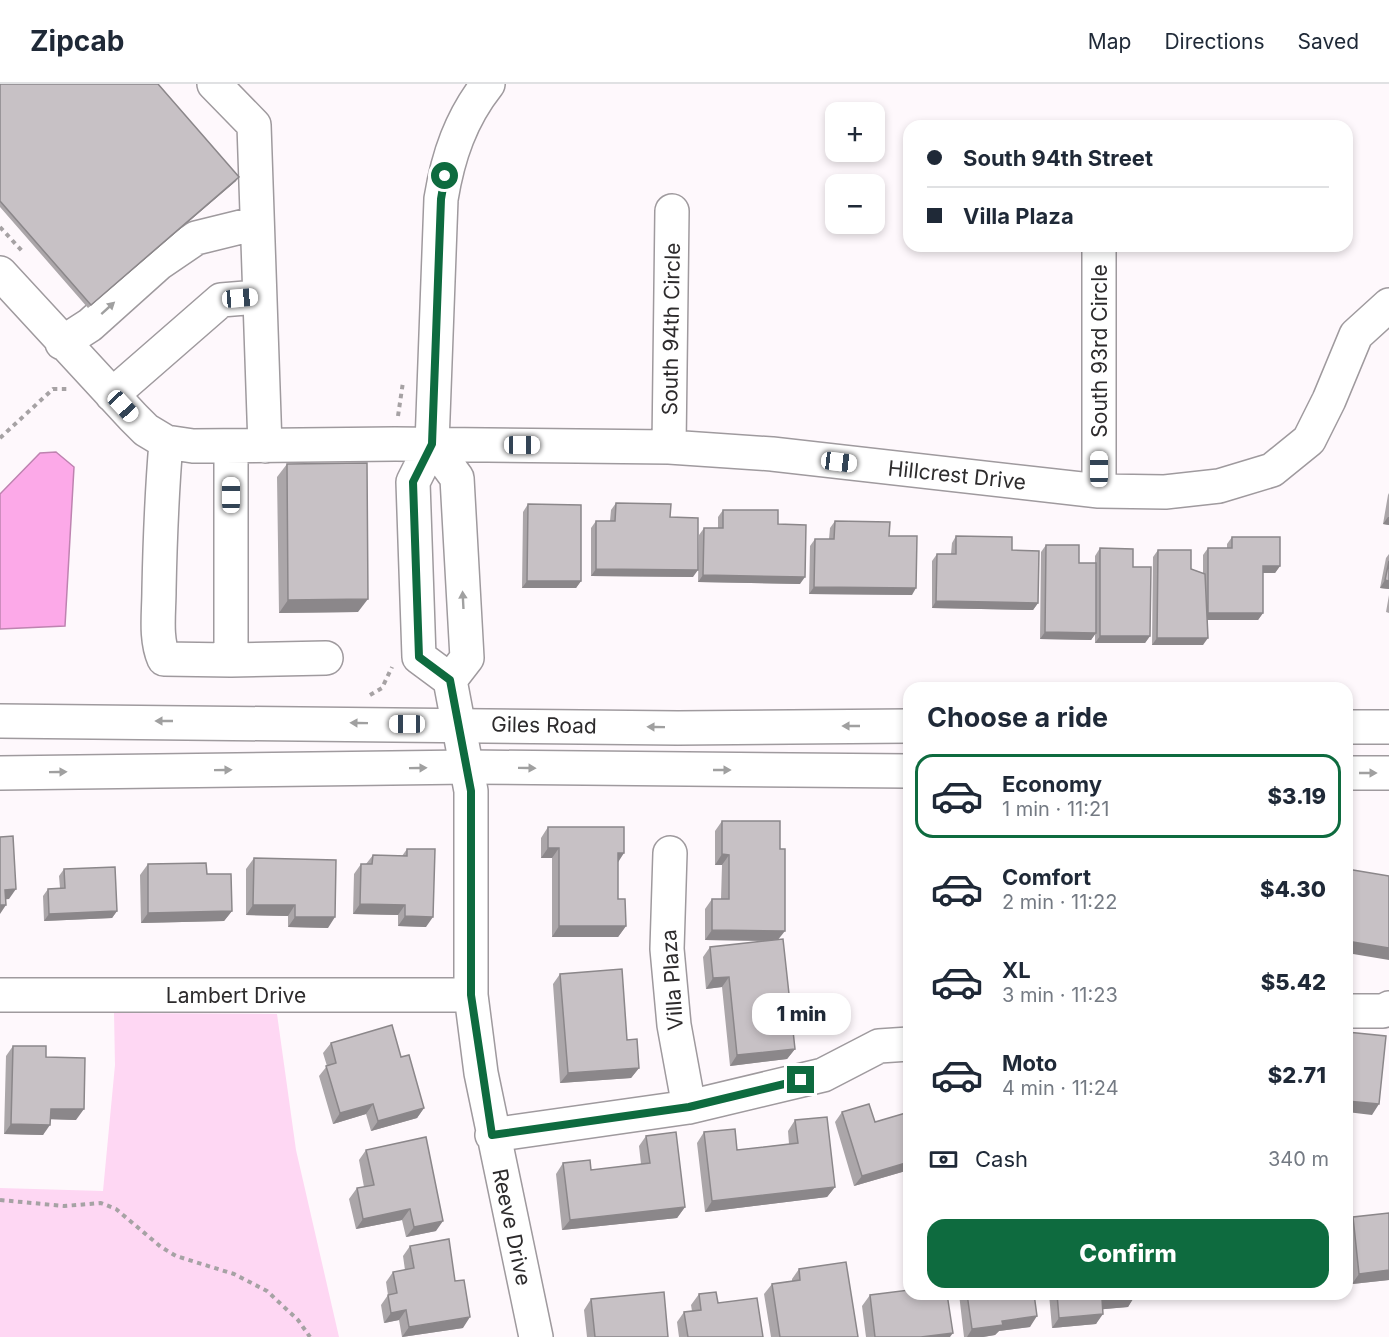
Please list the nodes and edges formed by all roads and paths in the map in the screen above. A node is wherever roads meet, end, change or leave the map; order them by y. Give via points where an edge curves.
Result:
1 (214, 84) edge
2 (488, 84) edge
3 (672, 211) dead end
4 (256, 224) junction
5 (1100, 252) edge
6 (0, 273) edge
7 (258, 297) junction
8 (1389, 305) edge
9 (62, 342) junction
10 (74, 386) dead end
11 (112, 395) junction
12 (0, 438) edge
13 (166, 442) junction
14 (432, 444) junction
15 (265, 446) junction
16 (231, 447) junction
17 (669, 447) junction
18 (1099, 491) junction
19 (326, 657) dead end
20 (231, 660) junction
21 (450, 680) junction
22 (0, 721) edge
23 (459, 724) junction
24 (903, 726) edge
25 (1353, 727) edge
26 (1389, 727) edge
27 (469, 767) junction
28 (903, 771) edge
29 (0, 773) edge
30 (1353, 773) edge
31 (1389, 773) edge
32 (670, 853) dead end
33 (0, 995) edge
34 (471, 995) junction
35 (1389, 1008) edge
36 (1353, 1011) edge
37 (903, 1044) edge
38 (689, 1107) junction
39 (492, 1135) junction
40 (0, 1200) edge
41 (310, 1337) edge
42 (536, 1337) edge

1 - 4 street via 254,125
2 - 14 street via 457,135 441,199
3 - 17 street, South 94th Circle
4 - 7 street
9 -> 4 street via 90,325 158,264 196,238
5 - 18 street, South 93rd Circle
6 - 9 street
7 - 11 street via 221,300
7 - 15 street
8 - 18 street, Hillcrest Drive via 1356,335 1309,440 1272,470 1219,486 1165,492
9 - 11 street
10 - 12 path via 53,389
11 - 13 street via 146,430
13 - 16 street, Hillcrest Drive
13 - 20 street via 160,516 159,646 164,659
14 - 15 street, Hillcrest Drive
14 - 17 street, Hillcrest Drive
21 -> 14 street via 466,658 457,478
14 - 21 street via 413,482 419,657
15 - 16 street, Hillcrest Drive
16 - 20 street
17 - 18 street, Hillcrest Drive via 772,454
19 - 20 street
21 - 23 street, Reeve Drive
23 -> 22 street, Giles Road
24 -> 23 street, Giles Road
23 - 27 street, Reeve Drive
25 - 26 street
27 -> 28 street, Giles Road
29 -> 27 street, Giles Road
27 - 34 street, Reeve Drive
30 -> 31 street
32 - 38 street, Villa Plaza via 667,949 674,1025
33 - 34 street, Lambert Drive
34 - 39 street, Reeve Drive
35 - 36 street
37 - 38 street via 879,1046 823,1074
38 - 39 street
39 - 42 street, Reeve Drive
40 - 41 path via 64,1206 101,1203 116,1209 176,1256 234,1274 267,1291

